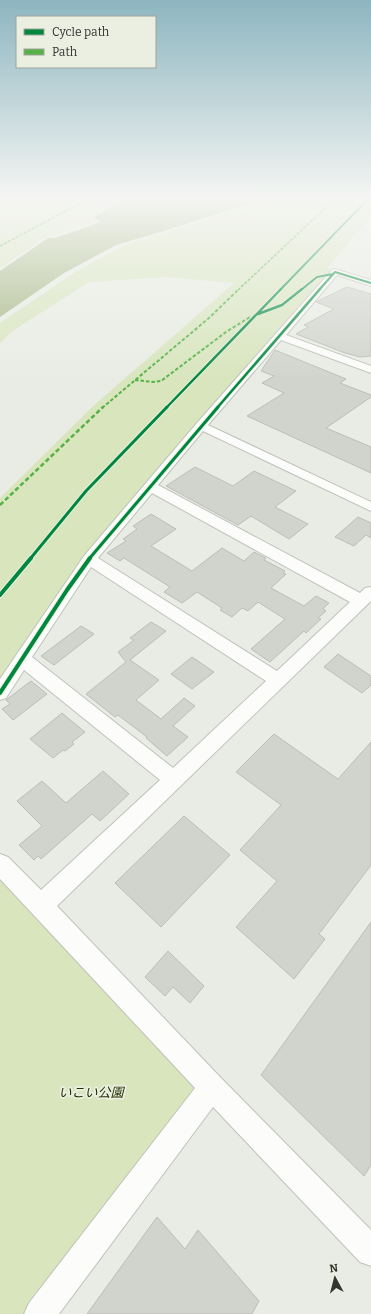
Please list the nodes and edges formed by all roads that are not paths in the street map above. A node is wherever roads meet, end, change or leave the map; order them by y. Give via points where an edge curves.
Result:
1 (371, 283) edge
2 (279, 336) junction
3 (371, 370) edge
4 (201, 426) junction
5 (151, 487) junction
6 (371, 507) edge
7 (89, 559) junction
8 (366, 597) edge
9 (23, 659) junction
10 (278, 680) junction
11 (0, 693) edge
12 (173, 779) junction
13 (0, 864) edge
14 (41, 906) junction
15 (212, 1087) junction
16 (371, 1251) edge
17 (40, 1314) edge

1 - 2 street via 335,272
2 - 3 street
2 - 4 street
4 - 5 street
4 - 6 street
5 - 7 street
5 - 8 street
7 - 9 street
7 - 10 street
8 - 10 street
9 - 11 street
9 - 12 street
10 - 12 street
12 - 14 street
13 - 14 street
14 - 15 street
15 - 16 street
15 - 17 street

